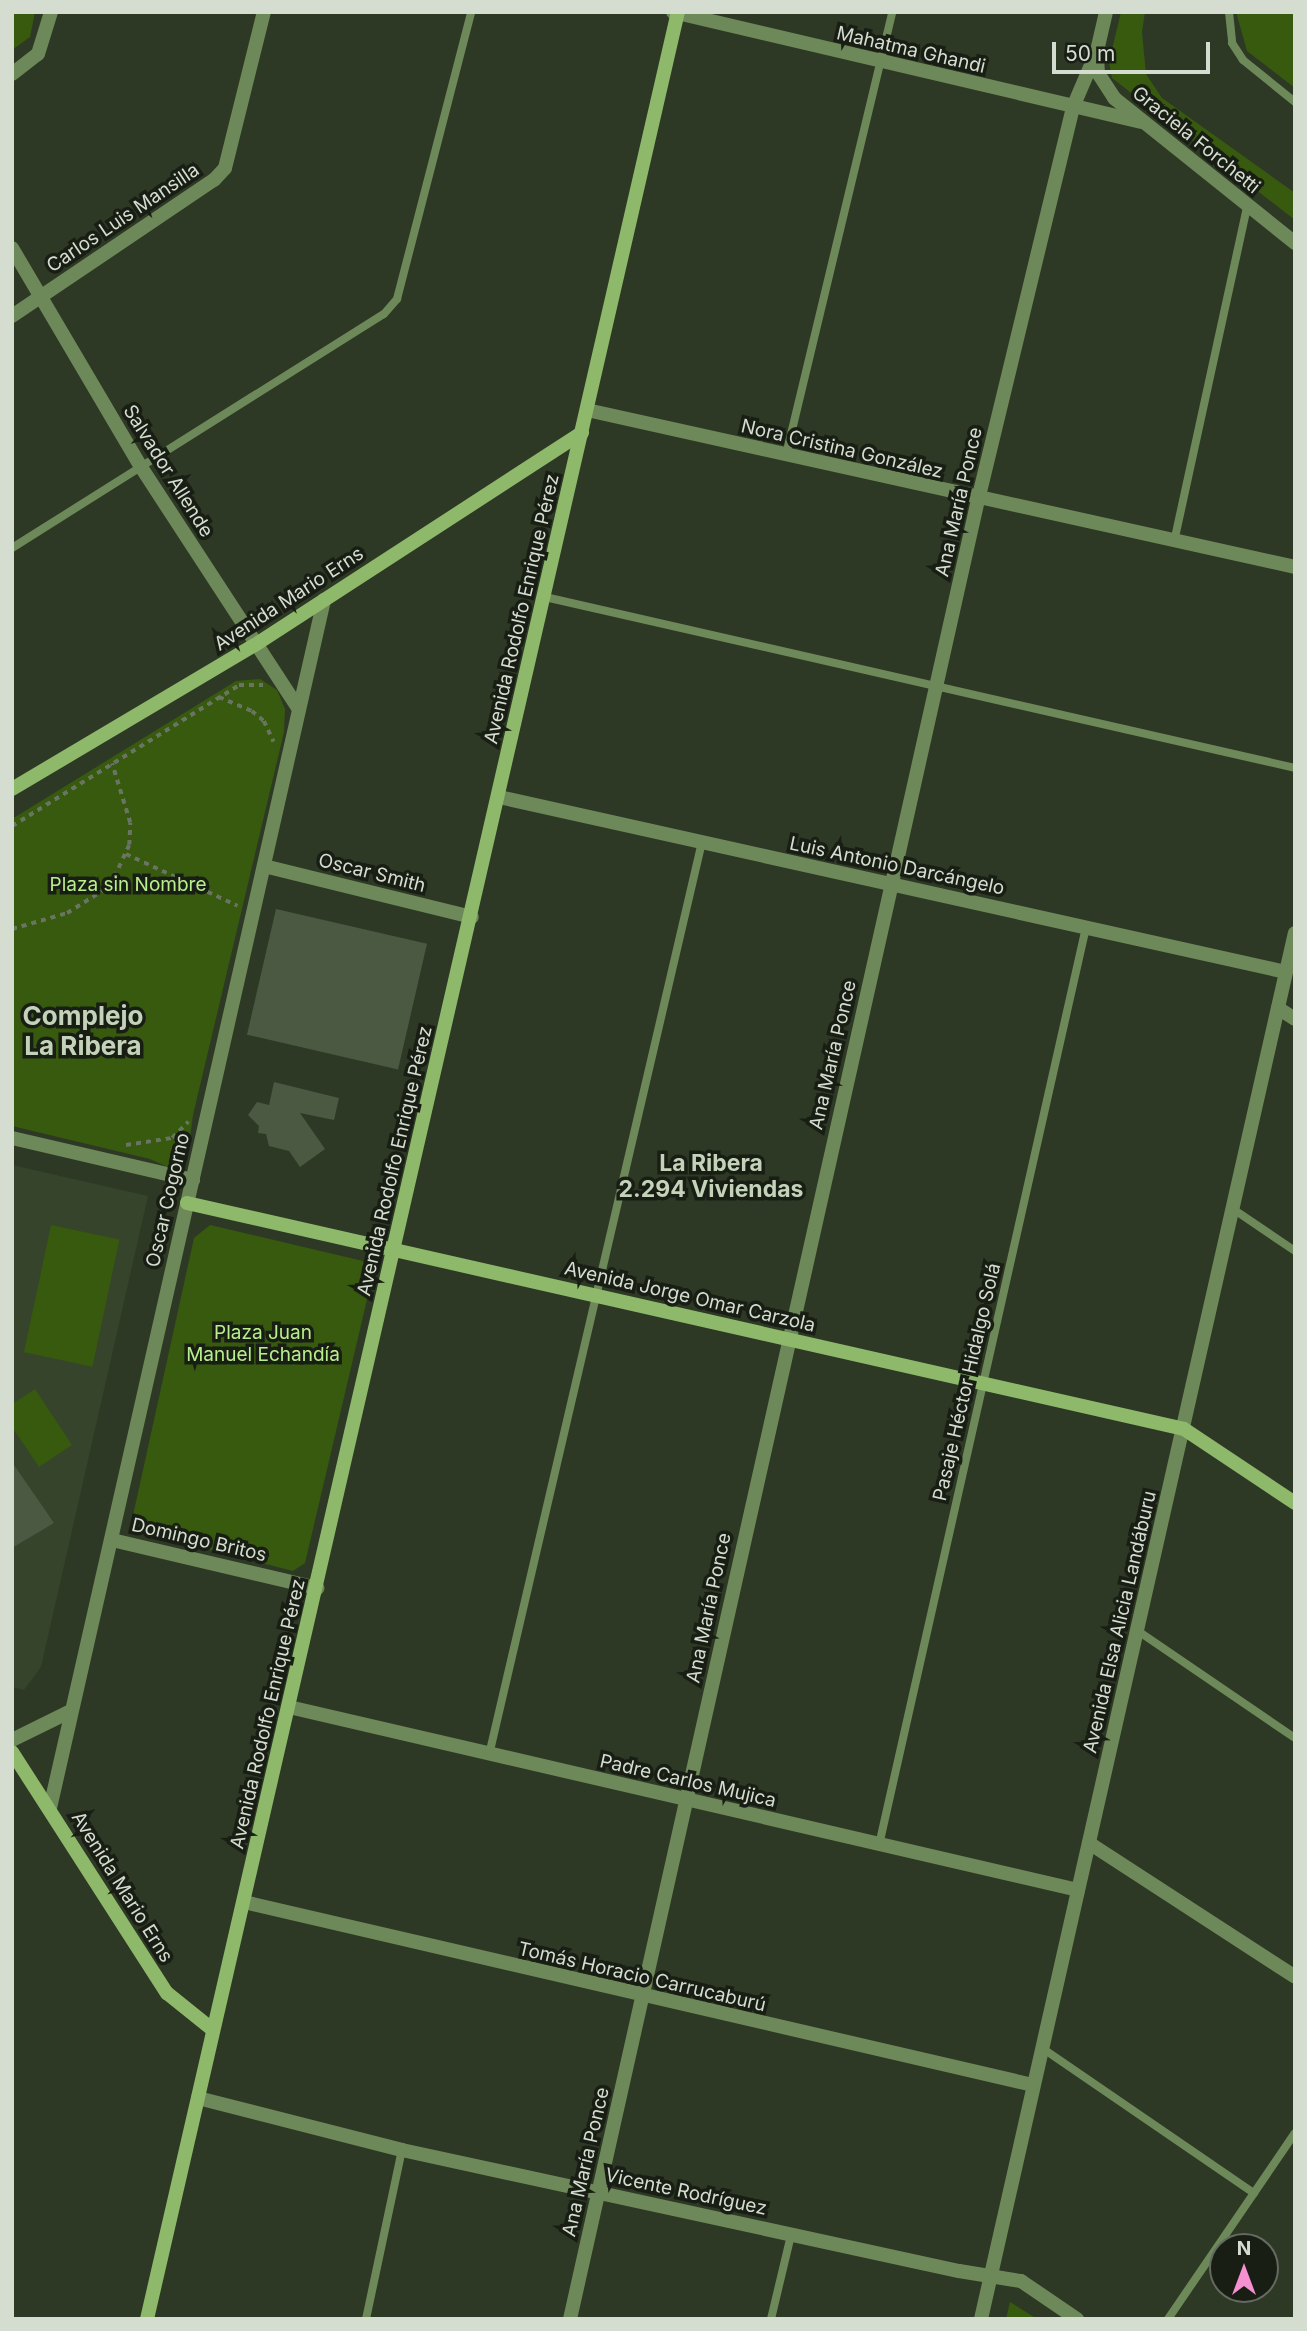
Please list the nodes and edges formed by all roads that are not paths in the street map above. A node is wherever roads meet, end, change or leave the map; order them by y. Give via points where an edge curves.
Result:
1 (51, 12) edge
2 (264, 12) edge
3 (471, 12) edge
4 (892, 12) edge
5 (1106, 12) edge
6 (1229, 12) edge
7 (676, 13) edge
8 (1097, 51) junction
9 (880, 62) junction
10 (12, 74) edge
11 (1295, 102) edge
12 (1073, 107) junction
13 (1141, 122) junction
14 (1247, 208) junction
15 (1295, 243) edge
16 (12, 248) edge
17 (42, 297) junction
18 (12, 316) edge
19 (587, 410) junction
20 (582, 433) junction
21 (786, 456) junction
22 (141, 467) junction
23 (978, 500) junction
24 (1174, 542) junction
25 (12, 548) edge
26 (1295, 567) edge
27 (545, 597) junction
28 (324, 600) junction
29 (255, 645) junction
30 (936, 687) junction
31 (299, 709) junction
32 (1295, 768) edge
33 (12, 789) edge
34 (499, 797) junction
35 (702, 842) junction
36 (264, 866) junction
37 (891, 884) junction
38 (472, 917) junction
39 (1086, 927) junction
40 (1295, 933) edge
41 (1286, 972) junction
42 (1278, 1008) junction
43 (1295, 1019) edge
44 (12, 1138) edge
45 (193, 1180) junction
46 (187, 1203) junction
47 (1233, 1209) junction
48 (394, 1250) junction
49 (1295, 1251) edge
50 (599, 1297) junction
51 (788, 1339) junction
52 (982, 1383) junction
53 (1184, 1429) junction
54 (1295, 1503) edge
55 (112, 1540) junction
56 (317, 1588) junction
57 (1138, 1631) junction
58 (289, 1707) junction
59 (72, 1711) junction
60 (1295, 1738) edge
61 (12, 1740) edge
62 (12, 1752) edge
63 (489, 1755) junction
64 (686, 1801) junction
65 (50, 1808) junction
66 (1089, 1843) junction
67 (879, 1845) junction
68 (1078, 1890) junction
69 (244, 1902) junction
70 (1295, 1977) edge
71 (642, 1997) junction
72 (213, 2030) junction
73 (1042, 2048) junction
74 (1033, 2085) junction
75 (198, 2098) junction
76 (1295, 2133) edge
77 (402, 2150) junction
78 (599, 2193) junction
79 (1254, 2193) junction
80 (791, 2235) junction
81 (992, 2275) junction
82 (147, 2319) edge
83 (366, 2319) edge
84 (570, 2319) edge
85 (771, 2319) edge
86 (981, 2319) edge
87 (1077, 2319) edge
88 (1168, 2319) edge

1 - 10 street via 38,54
2 - 17 street, Carlos Luis Mansilla via 225,168
3 - 22 lane via 397,299 384,314
4 - 9 lane
5 - 8 street
6 - 11 lane via 1232,43 1243,60
7 - 9 street, Mahatma Ghandi
7 - 19 street, Avenida Rodolfo Enrique Pérez
8 - 12 street, Ana María Ponce
8 - 13 street, Graciela Forchetti via 1104,85
9 - 12 street, Mahatma Ghandi
9 - 21 lane
12 - 13 street, Mahatma Ghandi
12 - 23 street, Ana María Ponce
13 - 14 street, Graciela Forchetti
14 - 15 street, Graciela Forchetti
14 - 24 lane
16 - 17 street, Salvador Allende
17 - 18 street, Carlos Luis Mansilla
17 - 22 street, Salvador Allende
19 - 20 street, Avenida Rodolfo Enrique Pérez
19 - 21 street, Nora Cristina González
20 - 27 street, Avenida Rodolfo Enrique Pérez
20 - 28 street, Avenida Mario Erns
21 - 23 street, Nora Cristina González
22 - 25 lane
22 - 29 street, Salvador Allende
23 - 24 street, Nora Cristina González
23 - 30 street, Ana María Ponce
24 - 26 street, Nora Cristina González
27 - 30 lane
27 - 34 street, Avenida Rodolfo Enrique Pérez
28 - 29 street, Avenida Mario Erns
28 - 31 street, Oscar Cogorno
29 - 31 street, Salvador Allende
29 - 33 street, Avenida Mario Erns
30 - 32 lane
30 - 37 street, Ana María Ponce
31 - 36 street, Oscar Cogorno
34 - 35 street, Luis Antonio Darcángelo
34 - 38 street, Avenida Rodolfo Enrique Pérez
35 - 37 street, Luis Antonio Darcángelo
35 - 50 lane
36 - 38 street, Oscar Smith
36 - 45 street, Oscar Cogorno
37 - 39 street, Luis Antonio Darcángelo
37 - 51 street, Ana María Ponce
38 - 48 street, Avenida Rodolfo Enrique Pérez
39 - 41 street, Luis Antonio Darcángelo
39 - 52 lane, Pasaje Héctor Hidalgo Solá
40 - 41 street, Avenida Elsa Alicia Landáburu
41 - 42 street, Avenida Elsa Alicia Landáburu
42 - 43 street
42 - 47 street, Avenida Elsa Alicia Landáburu
44 - 45 street
45 - 46 street, Oscar Cogorno
46 - 48 street, Avenida Jorge Omar Carzola
46 - 55 street, Oscar Cogorno
47 - 49 lane
47 - 53 street, Avenida Elsa Alicia Landáburu
48 - 50 street, Avenida Jorge Omar Carzola
48 - 56 street, Avenida Rodolfo Enrique Pérez
50 - 51 street, Avenida Jorge Omar Carzola
50 - 63 lane
51 - 52 street, Avenida Jorge Omar Carzola
51 - 64 street, Ana María Ponce
52 - 53 street, Avenida Jorge Omar Carzola
52 - 67 lane, Pasaje Héctor Hidalgo Solá
53 - 54 street
53 - 57 street, Avenida Elsa Alicia Landáburu
55 - 56 street, Domingo Britos
55 - 59 street, Oscar Cogorno
56 - 58 street, Avenida Rodolfo Enrique Pérez
57 - 60 lane
57 - 66 street, Avenida Elsa Alicia Landáburu
58 - 63 street, Padre Carlos Mujica
58 - 69 street, Avenida Rodolfo Enrique Pérez
59 - 61 street
59 - 65 street, Oscar Cogorno
62 - 65 street, Avenida Mario Erns
63 - 64 street, Padre Carlos Mujica
64 - 67 street, Padre Carlos Mujica
64 - 71 street, Ana María Ponce
65 - 72 street, Avenida Mario Erns via 167,1993
66 - 68 street, Avenida Elsa Alicia Landáburu
66 - 70 street
67 - 68 street, Padre Carlos Mujica
68 - 73 street, Avenida Elsa Alicia Landáburu
69 - 71 street, Tomás Horacio Carrucaburú
69 - 72 street, Avenida Rodolfo Enrique Pérez
71 - 74 street, Tomás Horacio Carrucaburú
71 - 78 street, Ana María Ponce
72 - 75 street, Avenida Rodolfo Enrique Pérez
73 - 74 street, Avenida Elsa Alicia Landáburu
73 - 79 lane
74 - 81 street, Avenida Elsa Alicia Landáburu
75 - 77 street, Vicente Rodríguez
75 - 82 street, Avenida Rodolfo Enrique Pérez
76 - 79 lane
77 - 78 street, Vicente Rodríguez
77 - 83 lane
78 - 80 street, Vicente Rodríguez
78 - 84 street, Ana María Ponce
79 - 88 lane
80 - 81 street, Vicente Rodríguez
80 - 85 lane
81 - 86 street, Avenida Elsa Alicia Landáburu
81 - 87 street, Vicente Rodríguez via 1021,2281

